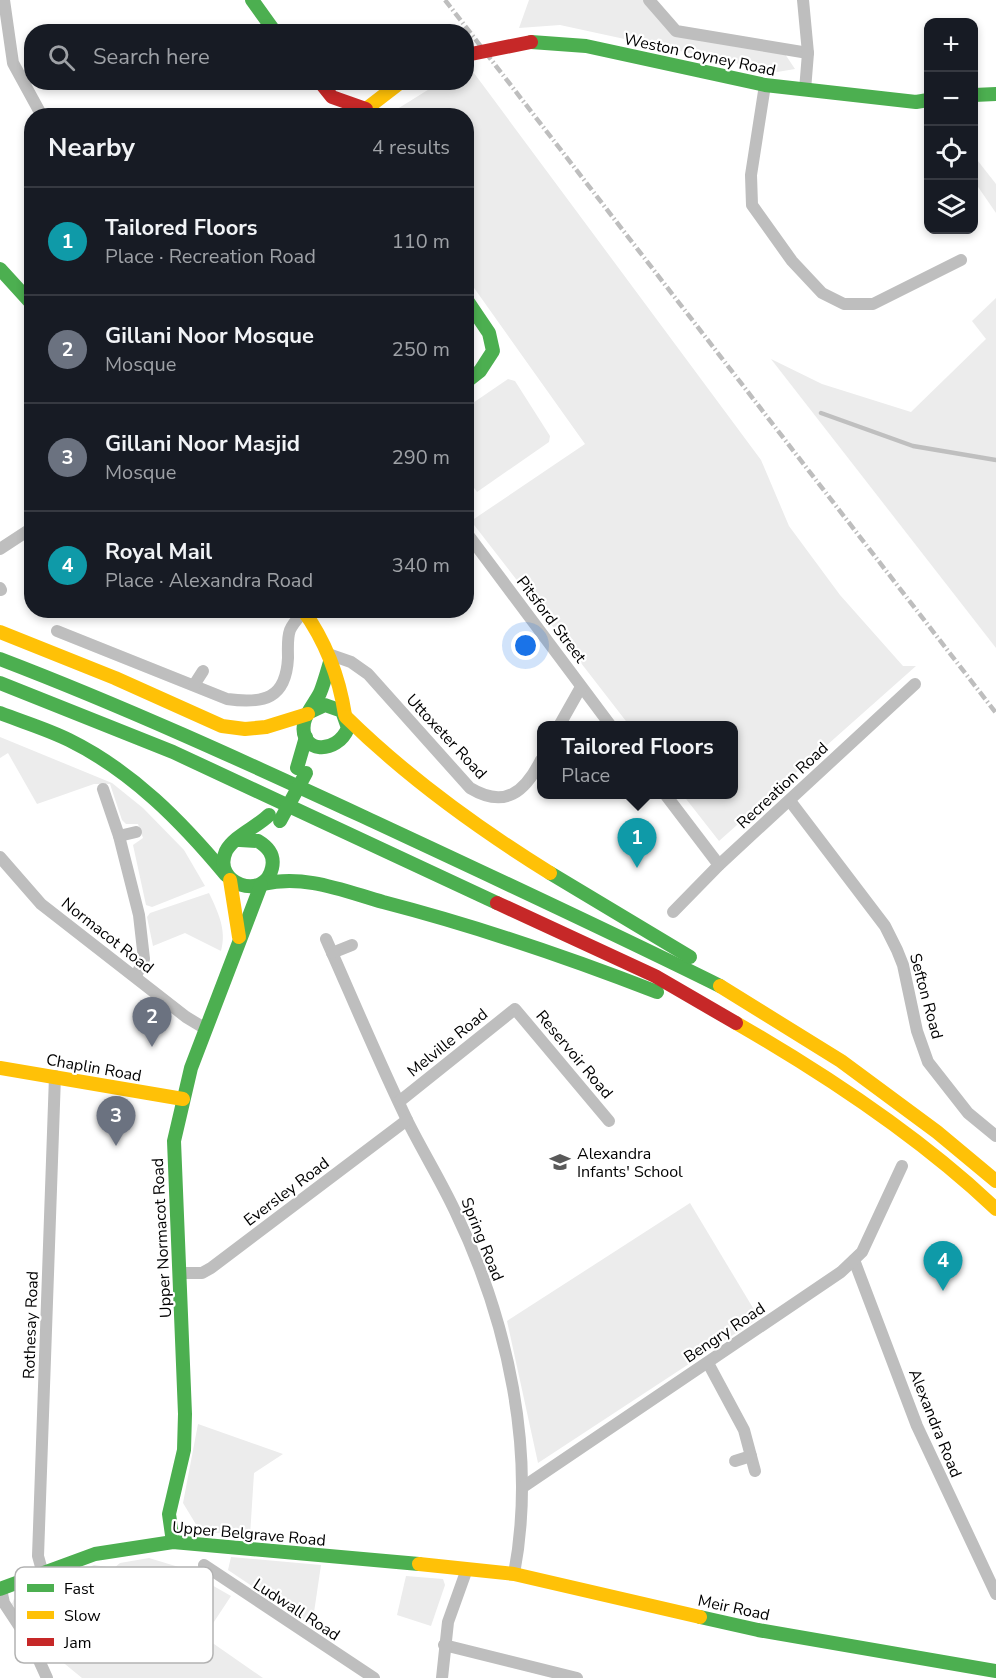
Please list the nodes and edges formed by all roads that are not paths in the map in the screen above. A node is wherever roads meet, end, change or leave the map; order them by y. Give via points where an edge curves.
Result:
1 (3, 0) edge
2 (252, 0) edge
3 (649, 0) edge
4 (803, 0) edge
5 (269, 24) edge
6 (474, 53) edge
7 (808, 53) junction
8 (24, 83) edge
9 (765, 85) junction
10 (28, 90) edge
11 (326, 90) edge
12 (391, 90) edge
13 (805, 90) junction
14 (996, 94) edge
15 (978, 95) edge
16 (924, 101) edge
17 (38, 108) edge
18 (356, 108) edge
19 (370, 108) edge
20 (961, 260) dead end
21 (0, 268) edge
22 (24, 295) edge
23 (474, 309) edge
24 (474, 377) edge
25 (24, 533) edge
26 (474, 543) edge
27 (0, 549) edge
28 (303, 618) edge
29 (312, 618) edge
30 (57, 631) dead end
31 (0, 632) edge
32 (329, 658) junction
33 (0, 659) edge
34 (203, 671) dead end
35 (0, 683) edge
36 (915, 684) dead end
37 (194, 685) junction
38 (581, 687) junction
39 (0, 713) edge
40 (309, 713) junction
41 (345, 716) junction
42 (562, 721) edge
43 (607, 721) edge
44 (306, 736) junction
45 (332, 749) junction
46 (537, 766) edge
47 (301, 770) junction
48 (103, 789) dead end
49 (668, 799) edge
50 (790, 801) junction
51 (274, 818) junction
52 (136, 832) dead end
53 (119, 836) junction
54 (240, 840) junction
55 (0, 857) edge
56 (719, 865) junction
57 (273, 866) junction
58 (228, 877) junction
59 (262, 884) junction
60 (673, 912) dead end
61 (326, 939) dead end
62 (239, 940) junction
63 (352, 945) dead end
64 (332, 953) junction
65 (136, 976) junction
66 (515, 1009) joint
67 (206, 1029) junction
68 (750, 1030) junction
69 (0, 1068) edge
70 (851, 1069) junction
71 (55, 1076) junction
72 (183, 1099) junction
73 (400, 1101) junction
74 (407, 1120) junction
75 (609, 1121) dead end
76 (996, 1136) edge
77 (902, 1166) dead end
78 (996, 1181) edge
79 (996, 1209) edge
80 (854, 1260) junction
81 (180, 1273) junction
82 (708, 1363) junction
83 (751, 1456) junction
84 (735, 1461) dead end
85 (755, 1471) dead end
86 (523, 1487) junction
87 (173, 1542) junction
88 (204, 1564) dead end
89 (41, 1567) edge
90 (61, 1567) edge
91 (208, 1567) edge
92 (467, 1569) junction
93 (213, 1570) edge
94 (514, 1574) junction
95 (15, 1584) edge
96 (0, 1589) edge
97 (996, 1594) edge
98 (15, 1620) edge
99 (444, 1645) junction
100 (40, 1663) edge
101 (996, 1671) edge
102 (47, 1678) edge
103 (374, 1678) edge
104 (442, 1678) edge
105 (577, 1678) edge

1 - 8 street via 13,63
2 - 5 main road
3 - 7 street via 676,31
4 - 7 street
6 - 9 main road, Weston Coyney Road, bridge via 531,42 586,46
7 - 13 street
9 - 13 main road, Weston Coyney Road
9 - 20 street via 751,175 752,205 792,261 822,293 844,304 873,304
10 - 17 street
11 - 18 main road via 332,97
12 - 19 main road
13 - 16 main road, Weston Coyney Road
14 - 15 main road
21 - 22 main road
23 - 24 main road via 494,336 492,357
25 - 27 street
26 - 38 street, Pitsford Street
28 - 37 street via 290,630 287,671 277,692 257,701 227,699
29 - 32 main road
30 - 37 street
31 - 40 main road via 222,726 266,728
32 - 40 main road via 321,690
32 - 41 main road via 339,681
32 - 46 street, Uttoxeter Road via 351,662 368,674 470,788 482,796 509,796 523,788
33 - 70 main road via 216,749 585,919 732,992
34 - 37 street
35 - 68 main road via 173,752 628,963
36 - 50 street, Recreation Road
38 - 42 street
38 - 43 street, Pitsford Street
39 - 58 main road via 75,743 108,762 177,819
40 - 41 main road via 321,705 330,705
40 - 44 main road via 304,725
41 - 45 main road via 347,735
41 - 70 main road via 401,770 475,825 763,1001
44 - 45 main road via 316,747
44 - 47 main road
45 - 47 main road
47 - 51 main road, bridge
48 - 53 street
49 - 56 street
50 - 56 street, Recreation Road
50 - 76 street, Sefton Road via 885,926 903,965 916,1031 928,1062 968,1113
51 - 54 main road
51 - 57 main road
52 - 53 street
53 - 65 street via 139,915 144,959
54 - 57 main road via 262,843 271,854
54 - 58 main road via 224,856
55 - 65 street, Normacot Road via 41,904
56 - 60 street, Recreation Road
57 - 59 main road
58 - 59 main road via 245,888
58 - 62 main road, Upper Normacot Road
59 - 62 main road, Upper Normacot Road
59 - 68 main road via 285,879 308,882 477,927 604,971
61 - 64 street, Spring Road
62 - 67 main road, Upper Normacot Road
63 - 64 street
64 - 73 street, Spring Road
65 - 67 street, Normacot Road
66 - 73 street, Melville Road
66 - 75 street, Reservoir Road
67 - 72 main road, Upper Normacot Road
68 - 79 main road via 890,1122
69 - 71 main road, Chaplin Road
70 - 78 main road
71 - 72 main road, Chaplin Road
71 - 89 street, Rothesay Road via 38,1556
72 - 81 main road, Upper Normacot Road via 173,1155
73 - 74 street, Spring Road
74 - 81 street, Eversley Road via 212,1269
74 - 86 street, Spring Road via 455,1210 484,1280 512,1383
77 - 80 street, Bengry Road via 862,1252
80 - 82 street, Bengry Road
80 - 97 street, Alexandra Road via 917,1426
81 - 87 main road, Upper Normacot Road via 185,1414 184,1450 169,1514
82 - 83 street via 744,1430
82 - 86 street, Bengry Road
83 - 84 street
83 - 85 street
86 - 94 street, Spring Road
87 - 90 main road, Upper Belgrave Road via 95,1554
87 - 92 main road, Upper Belgrave Road
88 - 91 street, Ludwall Road
92 - 94 main road, Meir Road
92 - 99 street
93 - 103 street, Ludwall Road
94 - 101 main road, Meir Road via 758,1630
95 - 96 main road, Upper Belgrave Road
96 - 98 street
99 - 104 street
99 - 105 street
100 - 102 street

